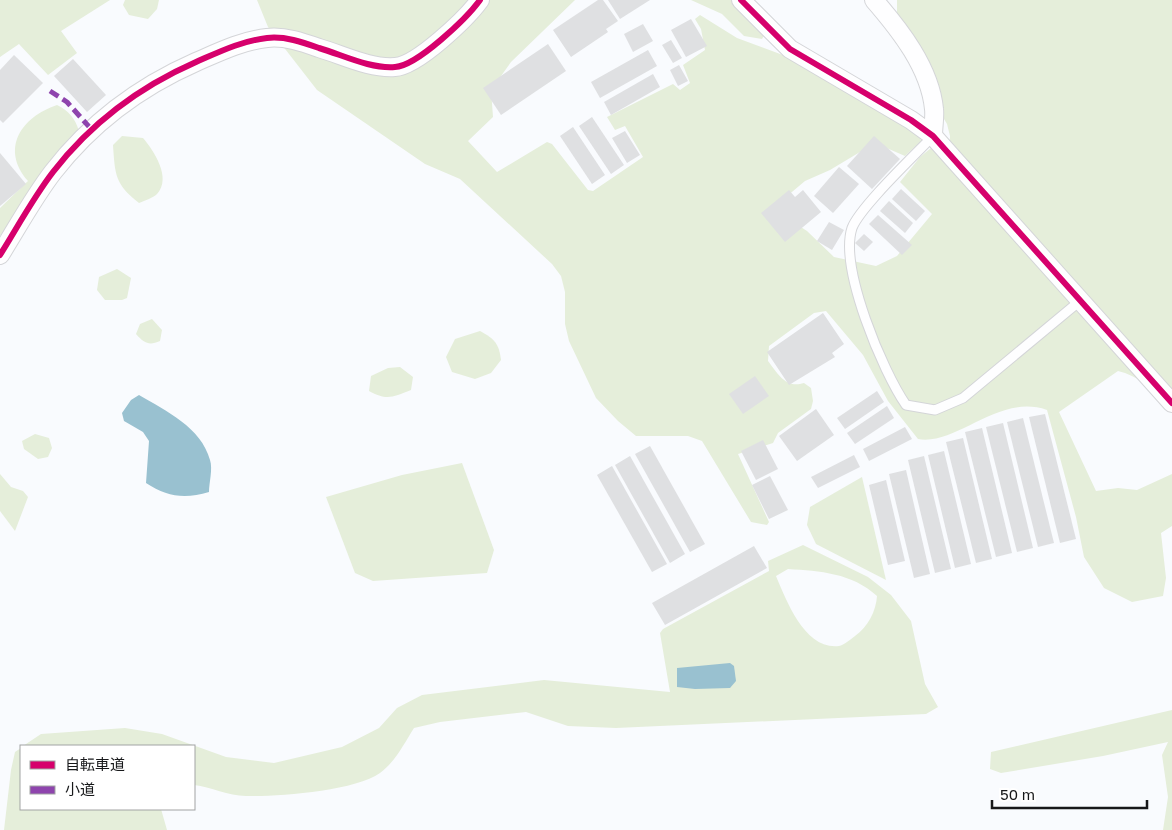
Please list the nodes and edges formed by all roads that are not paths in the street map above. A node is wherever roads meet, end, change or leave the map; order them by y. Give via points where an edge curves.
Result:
1 (480, 0) edge
2 (741, 0) edge
3 (874, 0) edge
4 (893, 0) edge
5 (893, 21) junction
6 (933, 136) junction
7 (0, 255) edge
8 (1081, 300) junction
9 (1172, 403) edge

1 - 7 street via 436,45 419,58 397,68 375,66 291,39 269,38 236,44 168,74 130,97 74,148 52,173
2 - 6 street via 790,50
3 - 5 street
4 - 5 street
5 - 6 street via 930,85 934,110
6 - 8 street
6 - 8 lane via 866,208 853,227 850,242 851,264 864,314 894,387 906,405 935,410 962,398
8 - 9 street

